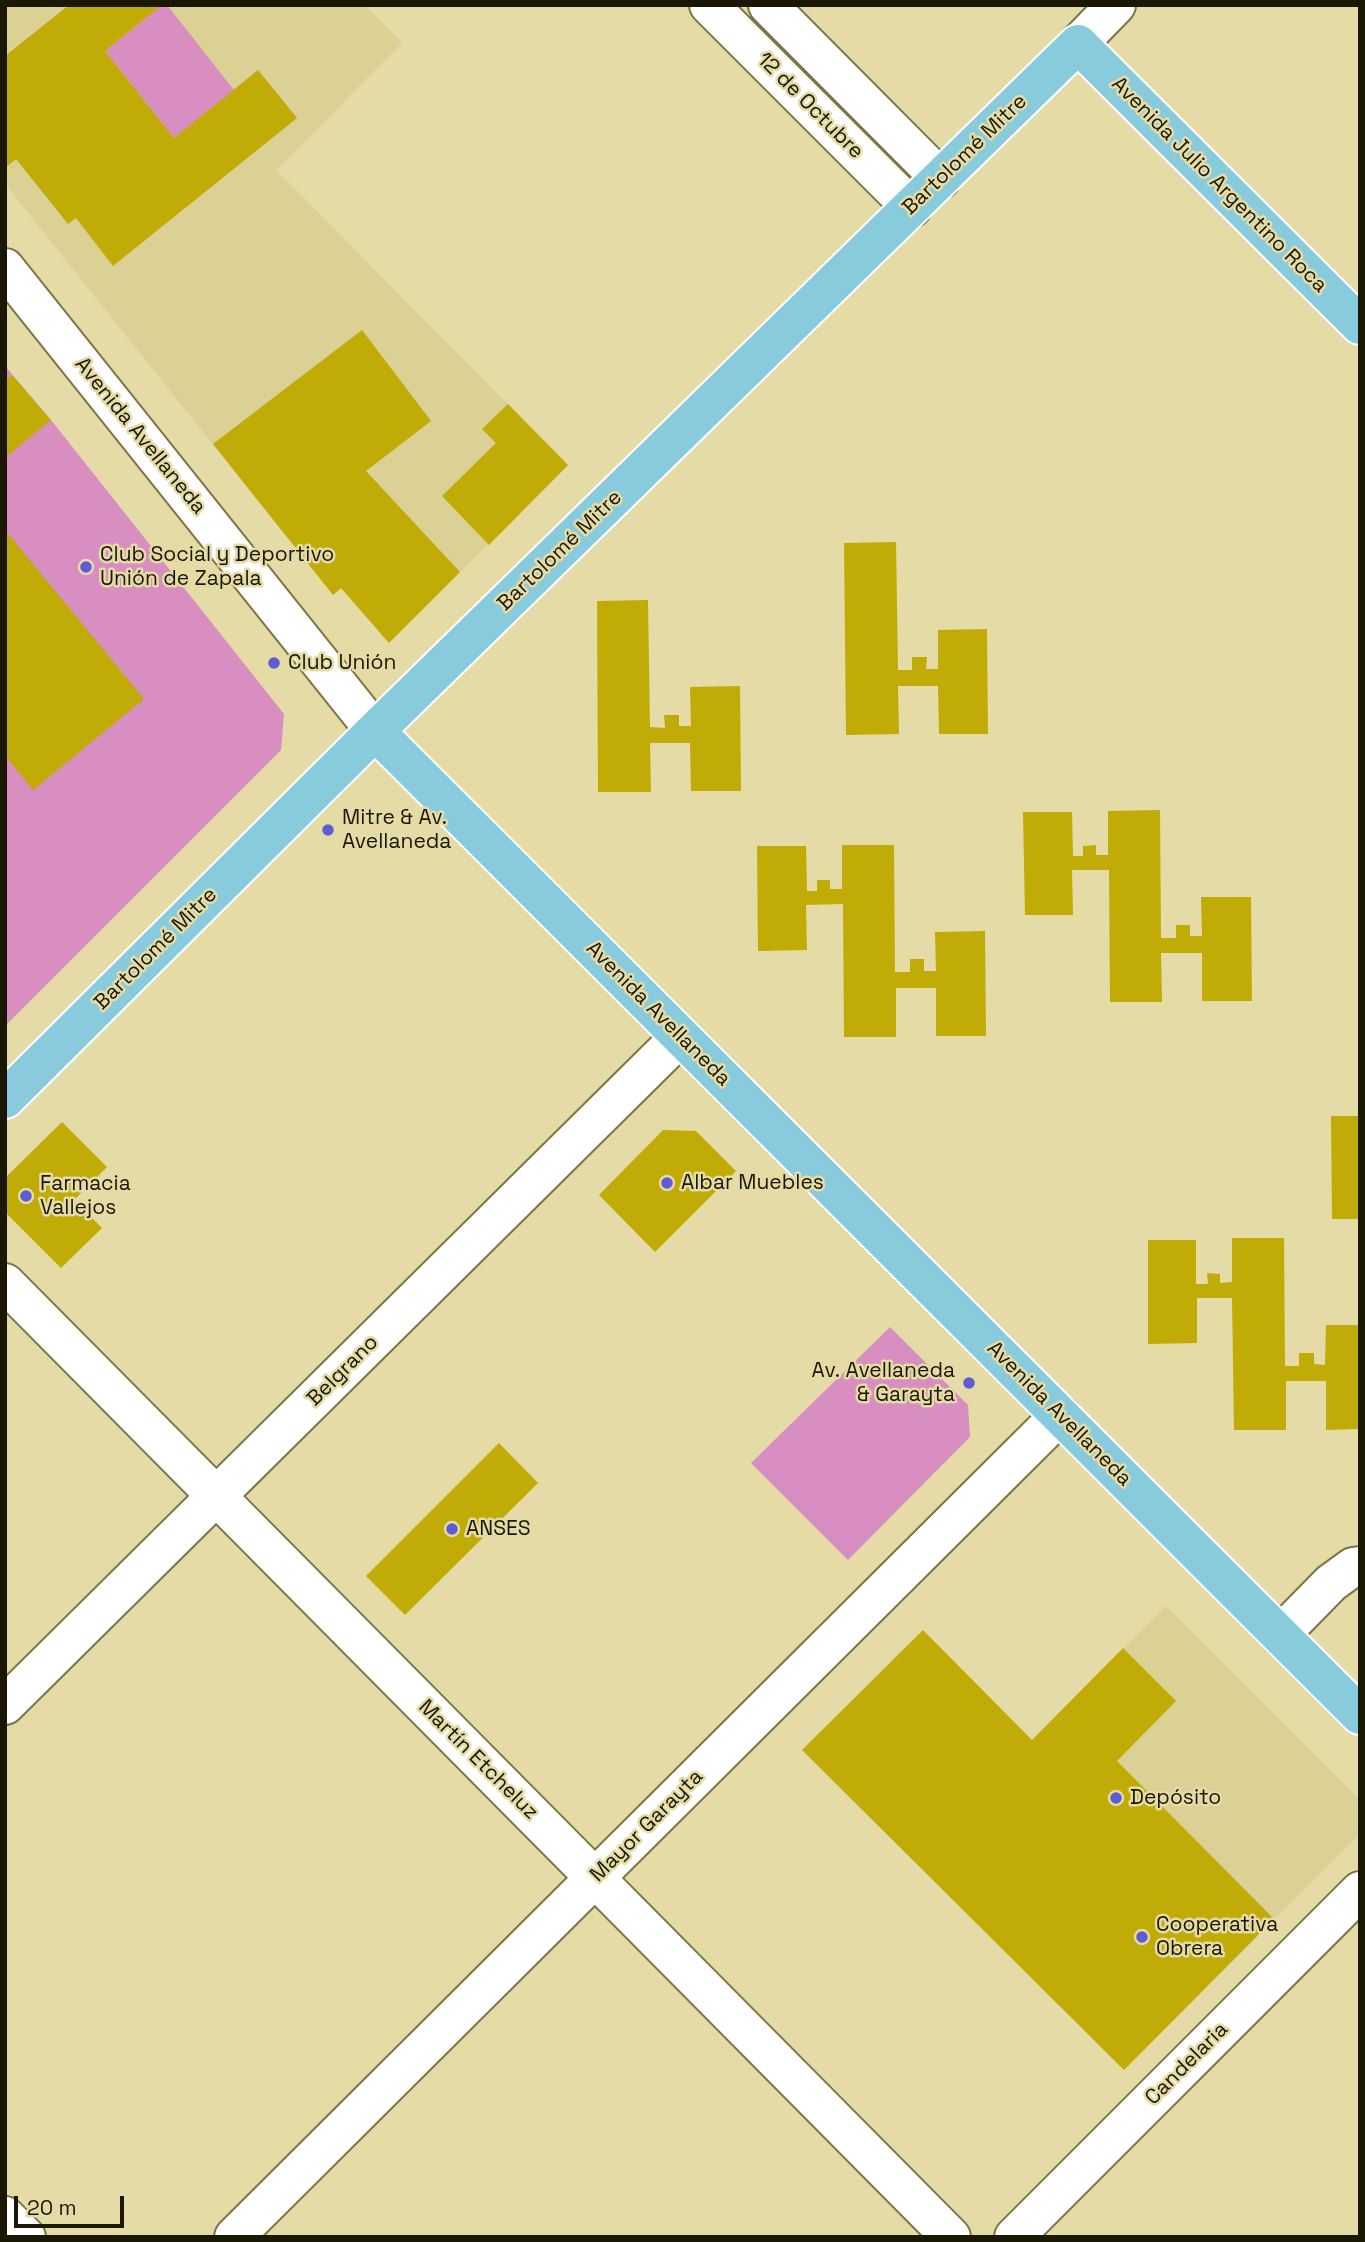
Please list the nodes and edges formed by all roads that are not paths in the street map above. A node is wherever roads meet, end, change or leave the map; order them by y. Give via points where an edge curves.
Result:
1 (709, 5) edge
2 (768, 5) edge
3 (1116, 5) edge
4 (1078, 44) junction
5 (941, 178) junction
6 (912, 208) junction
7 (5, 268) edge
8 (1360, 325) edge
9 (375, 731) junction
10 (680, 1037) junction
11 (5, 1099) edge
12 (5, 1283) edge
13 (1060, 1415) junction
14 (216, 1496) junction
15 (1360, 1566) edge
16 (1280, 1635) junction
17 (5, 1705) edge
18 (1360, 1715) edge
19 (595, 1878) junction
20 (1360, 1891) edge
21 (5, 2216) edge
22 (26, 2237) edge
23 (234, 2237) edge
24 (951, 2237) edge
25 (1014, 2237) edge

1 - 6 street, 12 de Octubre
2 - 5 street, 12 de Octubre
3 - 4 street, Bartolomé Mitre
4 - 5 main road, Bartolomé Mitre
4 - 8 main road, Avenida Julio Argentino Roca
5 - 6 main road, Bartolomé Mitre
6 - 9 main road, Bartolomé Mitre
7 - 9 street, Avenida Avellaneda
9 - 10 main road, Avenida Avellaneda
9 - 11 main road, Bartolomé Mitre
10 - 13 main road, Avenida Avellaneda
10 - 14 street, Belgrano
12 - 14 street, Martín Etcheluz
13 - 16 main road, Avenida Avellaneda
13 - 19 street, Mayor Garayta
14 - 17 street, Belgrano
14 - 19 street, Martín Etcheluz
15 - 16 street via 1331,1583
16 - 18 main road, Avenida Avellaneda
19 - 23 street, Mayor Garayta
19 - 24 street, Martín Etcheluz
20 - 25 street, Candelaria
21 - 22 street

